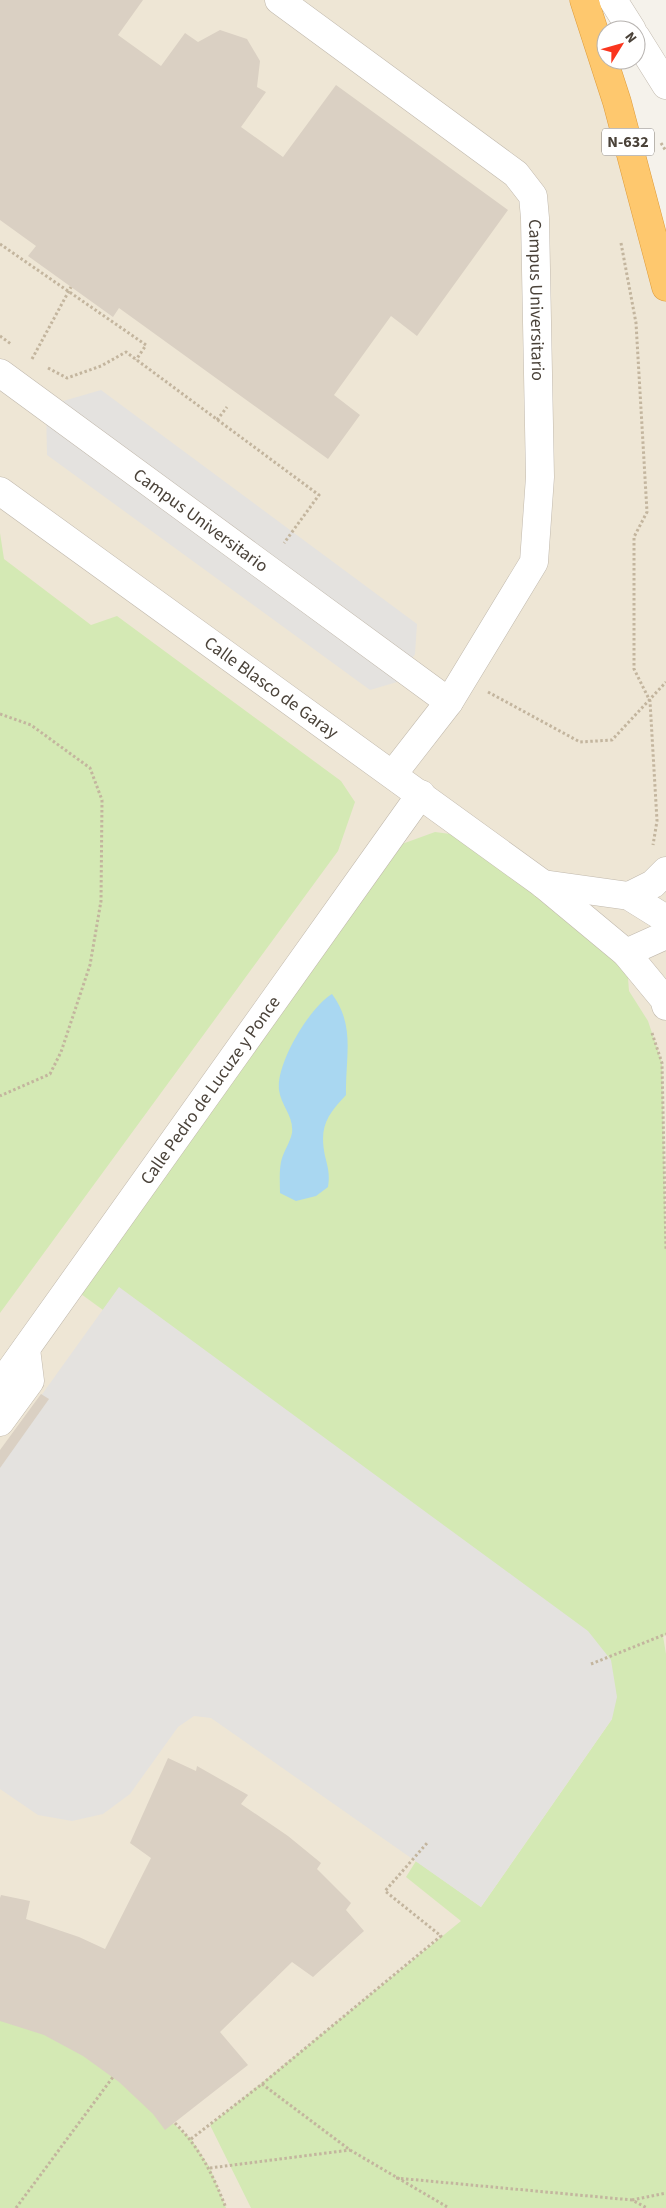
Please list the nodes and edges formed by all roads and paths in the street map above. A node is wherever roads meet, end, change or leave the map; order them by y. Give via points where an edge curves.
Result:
1 (279, 0) edge
2 (584, 0) edge
3 (614, 0) edge
4 (626, 20) edge
5 (646, 53) edge
6 (666, 85) edge
7 (656, 136) dead end
8 (666, 151) edge
9 (621, 242) dead end
10 (0, 244) edge
11 (71, 287) dead end
12 (666, 287) edge
13 (69, 291) junction
14 (136, 360) junction
15 (0, 373) edge
16 (226, 407) dead end
17 (217, 420) junction
18 (0, 490) edge
19 (266, 568) junction
20 (463, 679) junction
21 (666, 682) edge
22 (650, 701) junction
23 (449, 702) junction
24 (0, 714) edge
25 (393, 774) junction
26 (421, 794) junction
27 (649, 850) dead end
28 (666, 871) edge
29 (543, 884) junction
30 (629, 896) junction
31 (666, 919) edge
32 (666, 935) edge
33 (626, 953) junction
34 (666, 1006) edge
35 (651, 1030) dead end
36 (0, 1096) edge
37 (666, 1250) edge
38 (26, 1349) junction
39 (0, 1385) edge
40 (0, 1422) edge
41 (666, 1634) edge
42 (591, 1664) dead end
43 (428, 1842) dead end
44 (113, 2077) dead end
45 (262, 2084) junction
46 (175, 2124) dead end
47 (191, 2140) junction
48 (350, 2150) junction
49 (210, 2168) junction
50 (396, 2178) junction
51 (666, 2193) edge
52 (632, 2200) junction
53 (16, 2208) edge
54 (226, 2208) edge
55 (449, 2208) edge
56 (647, 2208) edge

1 - 20 street, Campus Universitario via 516,174 533,196 540,477 534,562
2 - 12 highway, N-632 via 617,102
3 - 4 street
5 - 6 street
7 - 8 path
9 - 22 path via 636,323 647,512 634,537 634,669
10 - 13 path
11 - 13 path
13 - 14 path via 146,345
13 - 14 path via 31,360 66,378 101,366 126,352
14 - 17 path
15 - 19 street, Campus Universitario
16 - 17 path
17 - 19 path via 319,495
18 - 25 street, Calle Blasco de Garay
19 - 23 street, Campus Universitario
20 - 22 path via 580,742 612,740
20 - 23 street, Campus Universitario
21 - 22 path
22 - 27 path via 657,821 654,844
23 - 25 street, Campus Universitario
24 - 36 path via 31,725 90,768 102,800 101,901 90,965 64,1043 50,1074
25 - 26 street, Calle Blasco de Garay
26 - 29 street, Calle Blasco de Garay
26 - 38 street, Calle Pedro de Lucuze y Ponce
28 - 30 street via 653,884
29 - 30 street, Calle Blasco de Garay
29 - 33 street, Calle Blasco de Garay
30 - 31 street, Calle Blasco de Garay
32 - 33 street
33 - 34 street, Calle Blasco de Garay via 664,999
35 - 37 path via 662,1063
38 - 39 street, Calle Pedro de Lucuze y Ponce
38 - 40 street via 30,1381
41 - 42 path
43 - 45 path via 385,1891 441,1936
44 - 53 path
45 - 47 path
45 - 48 path
46 - 47 path
47 - 49 path
48 - 49 path
48 - 50 path
49 - 54 path
50 - 52 path
50 - 55 path
51 - 52 path
52 - 56 path

